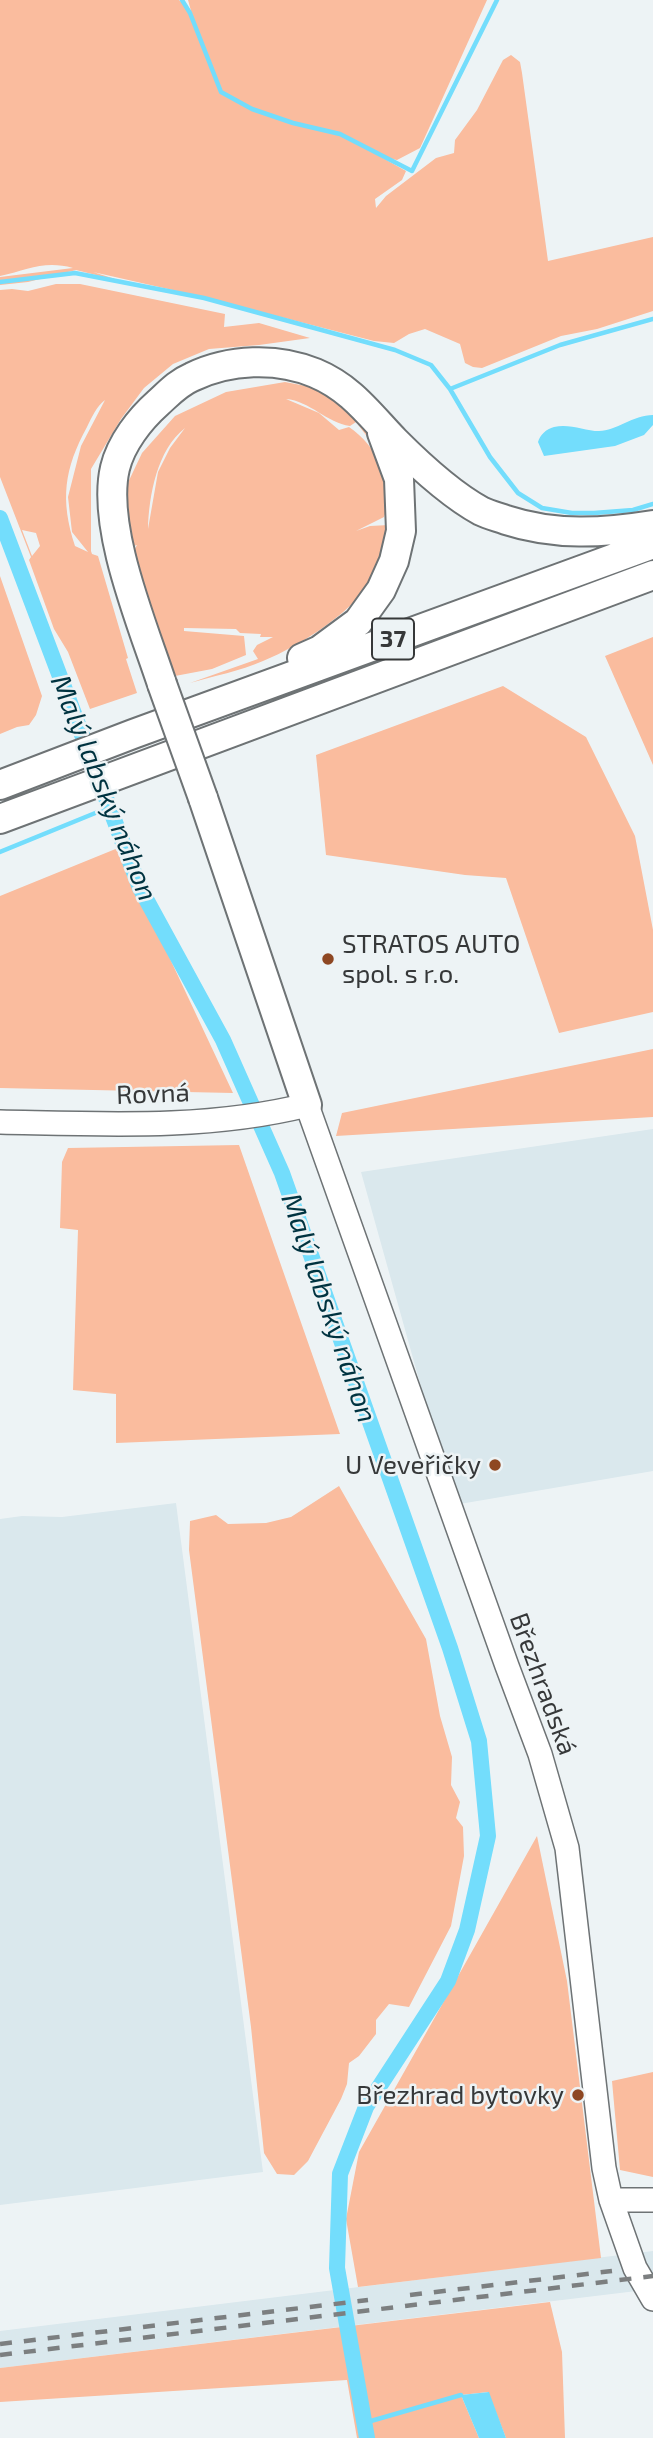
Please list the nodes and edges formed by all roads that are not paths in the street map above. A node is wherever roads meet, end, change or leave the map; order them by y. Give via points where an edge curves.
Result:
1 (379, 423) junction
2 (653, 525) edge
3 (653, 544) edge
4 (653, 575) edge
5 (133, 734) junction
6 (0, 785) edge
7 (0, 819) edge
8 (307, 1105) junction
9 (0, 1122) edge
10 (611, 2200) junction
11 (653, 2200) edge
12 (653, 2299) edge

1 - 2 main road via 424,470 482,511 529,527 581,533
1 - 5 main road via 399,478 401,531 394,561 358,622 320,650 191,704
1 - 8 main road, bridge via 359,399 314,372 266,362 208,369 180,382 143,416 115,467 112,495 122,560
3 - 5 main road, 37
4 - 7 main road, 37
5 - 6 main road, 37
8 - 9 street, Rovná via 241,1118 131,1125
8 - 10 street, Březhradská via 540,1754 567,1848
10 - 11 street
10 - 12 street, Březhradská via 635,2268

